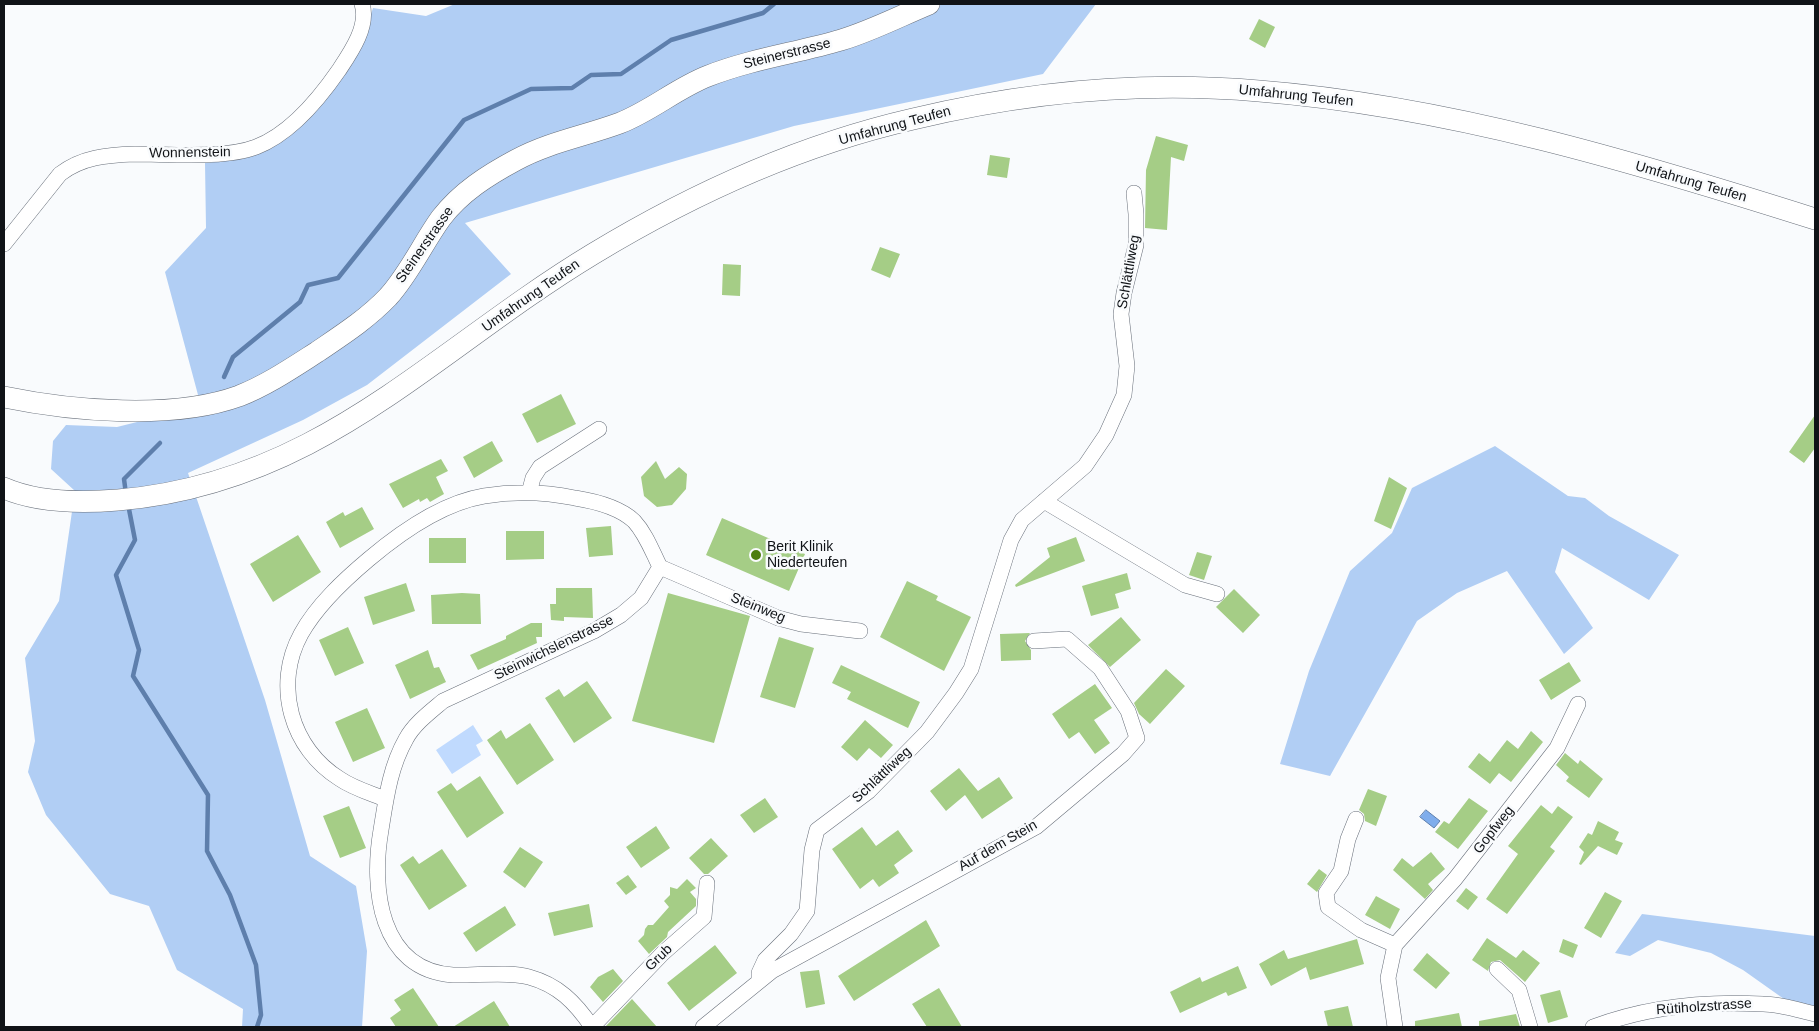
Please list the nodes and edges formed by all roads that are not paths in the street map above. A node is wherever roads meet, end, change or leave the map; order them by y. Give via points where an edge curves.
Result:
1 (362, 4) edge
2 (929, 4) edge
3 (1134, 193) dead end
4 (1815, 219) edge
5 (4, 244) edge
6 (4, 397) edge
7 (599, 429) dead end
8 (4, 488) edge
9 (529, 493) junction
10 (13, 495) edge
11 (1044, 501) junction
12 (660, 567) junction
13 (1216, 594) dead end
14 (860, 631) dead end
15 (1034, 641) dead end
16 (1578, 704) dead end
17 (385, 799) junction
18 (1356, 819) dead end
19 (707, 882) dead end
20 (1395, 944) junction
21 (1497, 970) dead end
22 (759, 980) junction
23 (1815, 1014) edge
24 (592, 1027) edge
25 (703, 1027) edge
26 (1395, 1027) edge
27 (1530, 1027) edge
28 (1593, 1027) edge

1 - 5 street, Wonnenstein via 363,21 346,59 314,102 270,141 237,152 116,154 89,158 60,174
2 - 6 main road, Steinerstrasse via 840,40 749,62 709,76 625,120 555,142 512,162 457,200 389,295 371,314 259,387 218,402 159,409 76,409
3 - 11 street, Schlättliweg via 1136,245 1121,314 1127,366 1124,395 1106,435 1085,466
4 - 10 main road, Umfahrung Teufen via 1532,138 1335,99 1256,90 1131,88 1035,96 911,119 846,138 740,177 687,202 587,258 363,413 276,460 178,492 104,501
7 - 9 street via 540,468
8 - 10 main road, Umfahrung Teufen
9 - 12 street via 557,494 616,510 633,520
9 - 17 street via 483,496 450,507 417,524 347,578 318,610 292,652 287,674 288,706 304,745 322,766 341,780
11 - 13 street via 1185,585
11 - 22 street, Schlättliweg via 1022,520 1011,540 970,669 956,693 927,732 868,791 817,830 812,850 807,911 792,934 765,960
12 - 14 street, Steinweg via 778,618
12 - 17 street, Steinwichslenstrasse via 641,598 621,615 443,701 406,738
15 - 22 street, Auf dem Stein via 1068,639 1100,668 1128,711 1137,738 1123,754 1036,827
16 - 20 street, Gopfweg via 1557,748 1455,879
17 - 24 street, Steinwichslenstrasse via 376,866 381,912 392,938 408,959 427,971 451,975 527,976 562,991
18 - 20 street via 1341,870 1326,893 1328,907 1361,930
19 - 24 street, Grub via 704,917
20 - 26 street via 1388,978
21 - 27 street via 1520,990
22 - 25 street, Schlättliweg
23 - 28 street, Rütiholzstrasse via 1764,1004 1705,1005 1652,1011

